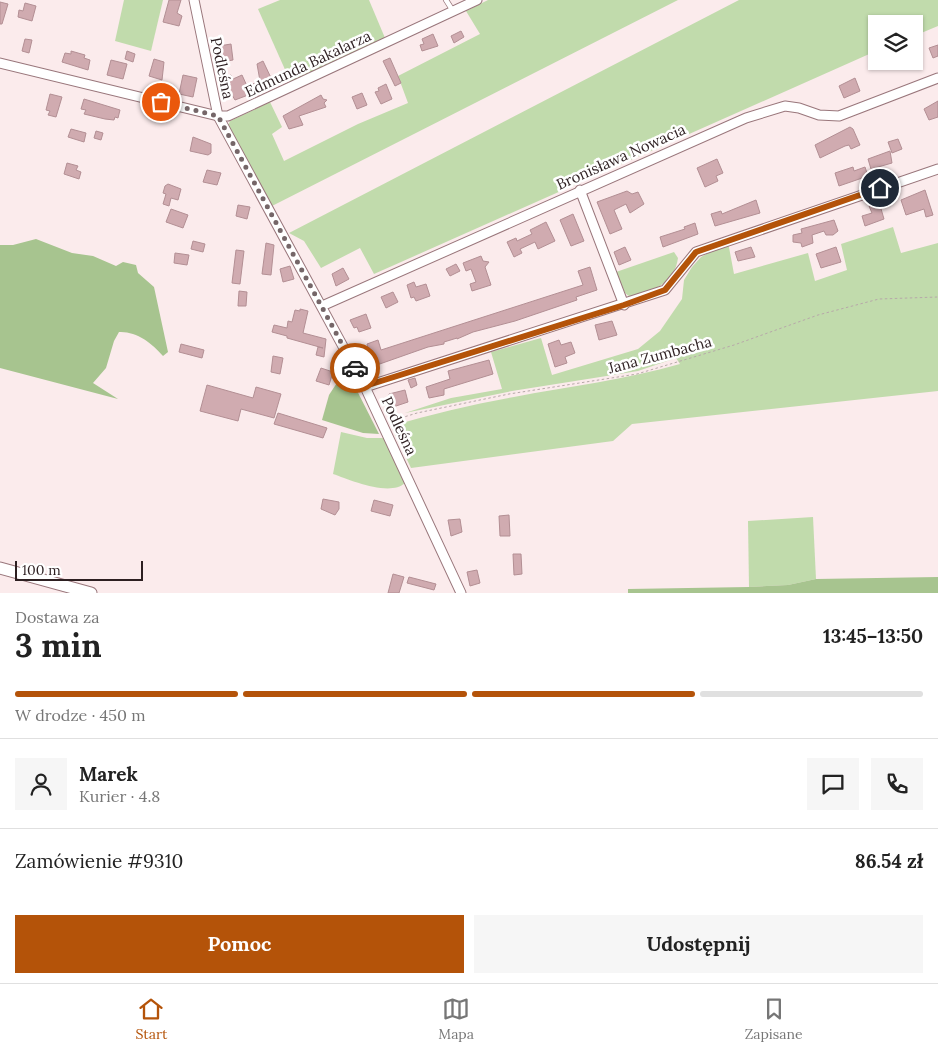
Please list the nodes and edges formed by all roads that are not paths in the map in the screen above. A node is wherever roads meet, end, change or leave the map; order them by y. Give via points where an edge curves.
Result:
1 (194, 0) edge
2 (446, 0) edge
3 (477, 0) edge
4 (453, 11) junction
5 (0, 63) edge
6 (938, 78) edge
7 (218, 116) junction
8 (938, 169) edge
9 (580, 190) junction
10 (624, 305) junction
11 (322, 306) junction
12 (365, 386) junction
13 (0, 568) edge
14 (91, 593) edge
15 (461, 593) edge

1 - 7 street, Podleśna
2 - 4 lane
3 - 4 street, Edmunda Bakalarza
4 - 7 street, Edmunda Bakalarza via 237,112
5 - 7 street, Edmunda Bakalarza
6 - 9 street, Bronisława Nowacia via 839,116 819,115 785,106 772,108
7 - 11 street, Podleśna
8 - 10 street via 696,252 665,290
9 - 10 street
9 - 11 street, Bronisława Nowacia
10 - 12 street
11 - 12 street, Podleśna
12 - 15 street, Podleśna
13 - 14 street

